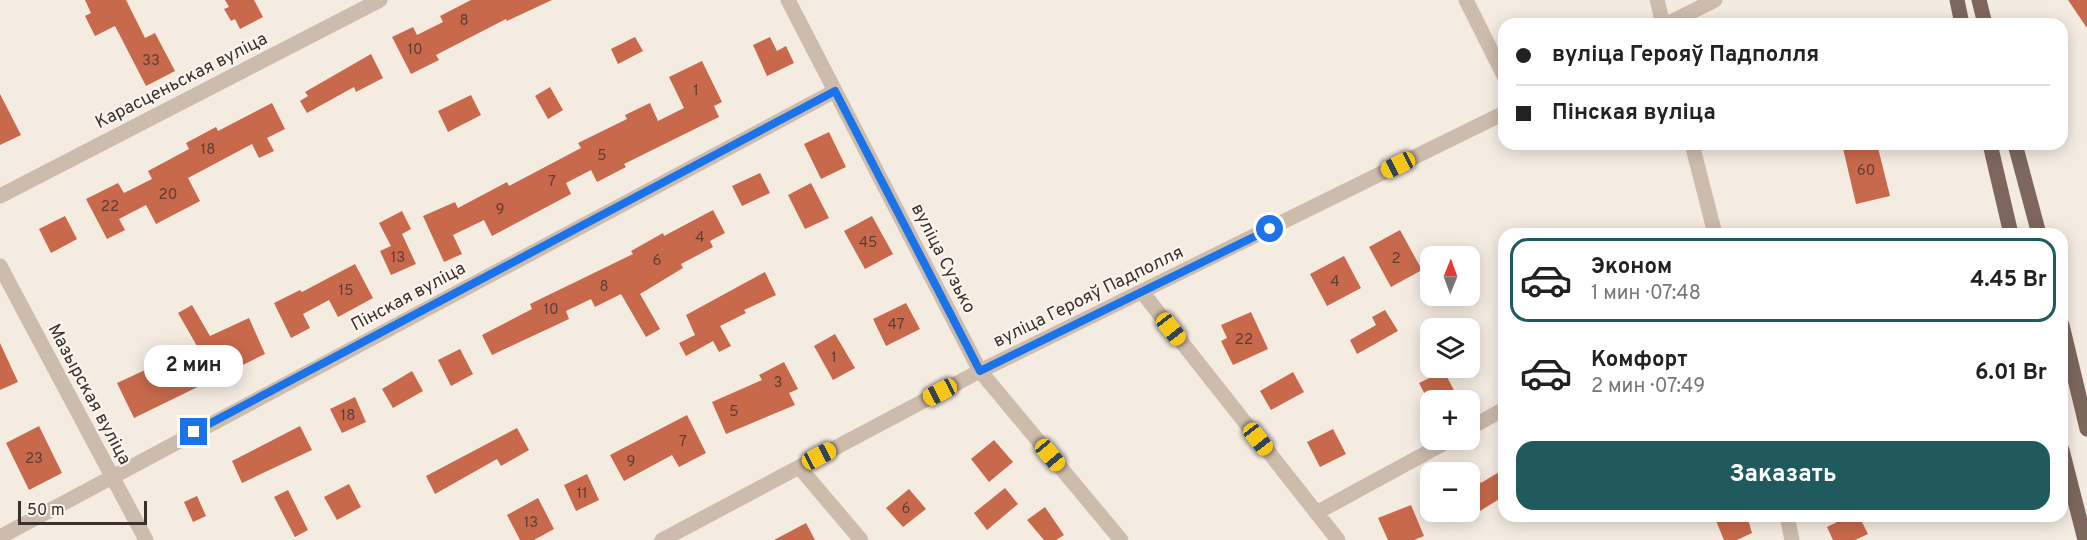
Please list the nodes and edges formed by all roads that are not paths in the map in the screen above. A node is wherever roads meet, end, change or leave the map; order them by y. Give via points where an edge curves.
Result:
1 (380, 0) edge
2 (788, 0) edge
3 (1466, 0) edge
4 (1657, 0) edge
5 (1714, 0) edge
6 (1957, 0) edge
7 (1979, 0) edge
8 (1663, 18) edge
9 (1677, 18) edge
10 (1961, 18) edge
11 (1984, 18) edge
12 (1498, 64) edge
13 (835, 91) junction
14 (1498, 116) edge
15 (1694, 150) edge
16 (1991, 150) edge
17 (2017, 150) edge
18 (0, 196) edge
19 (1713, 228) edge
20 (2010, 228) edge
21 (2037, 228) edge
22 (0, 266) edge
23 (1142, 292) junction
24 (2068, 350) edge
25 (980, 371) junction
26 (1498, 413) edge
27 (1480, 423) edge
28 (2087, 429) edge
29 (1432, 450) edge
30 (799, 467) junction
31 (2068, 473) edge
32 (111, 476) junction
33 (1316, 513) junction
34 (1788, 522) edge
35 (0, 537) edge
36 (146, 540) edge
37 (662, 540) edge
38 (861, 540) edge
39 (1121, 540) edge
40 (1338, 540) edge
41 (1792, 540) edge
42 (2085, 540) edge

1 - 18 street, Карасценьская вуліца
2 - 13 street, вуліца Сузько
3 - 12 street
4 - 8 street
5 - 9 street
6 - 10 main road
7 - 11 main road
13 - 25 street, вуліца Сузько
13 - 32 street, Пінская вуліца
14 - 23 street, вуліца Герояў Падполля
15 - 19 street
16 - 20 main road
17 - 21 main road
22 - 32 street, Мазырская вуліца
23 - 25 street, вуліца Герояў Падполля
23 - 33 street
24 - 28 main road
25 - 30 street, вуліца Герояў Падполля
25 - 39 street, вуліца Сузько
26 - 27 street
29 - 33 street
30 - 37 street, вуліца Герояў Падполля
30 - 38 street
31 - 42 main road
32 - 35 street, Пінская вуліца
32 - 36 street, Мазырская вуліца
33 - 40 street
34 - 41 street

